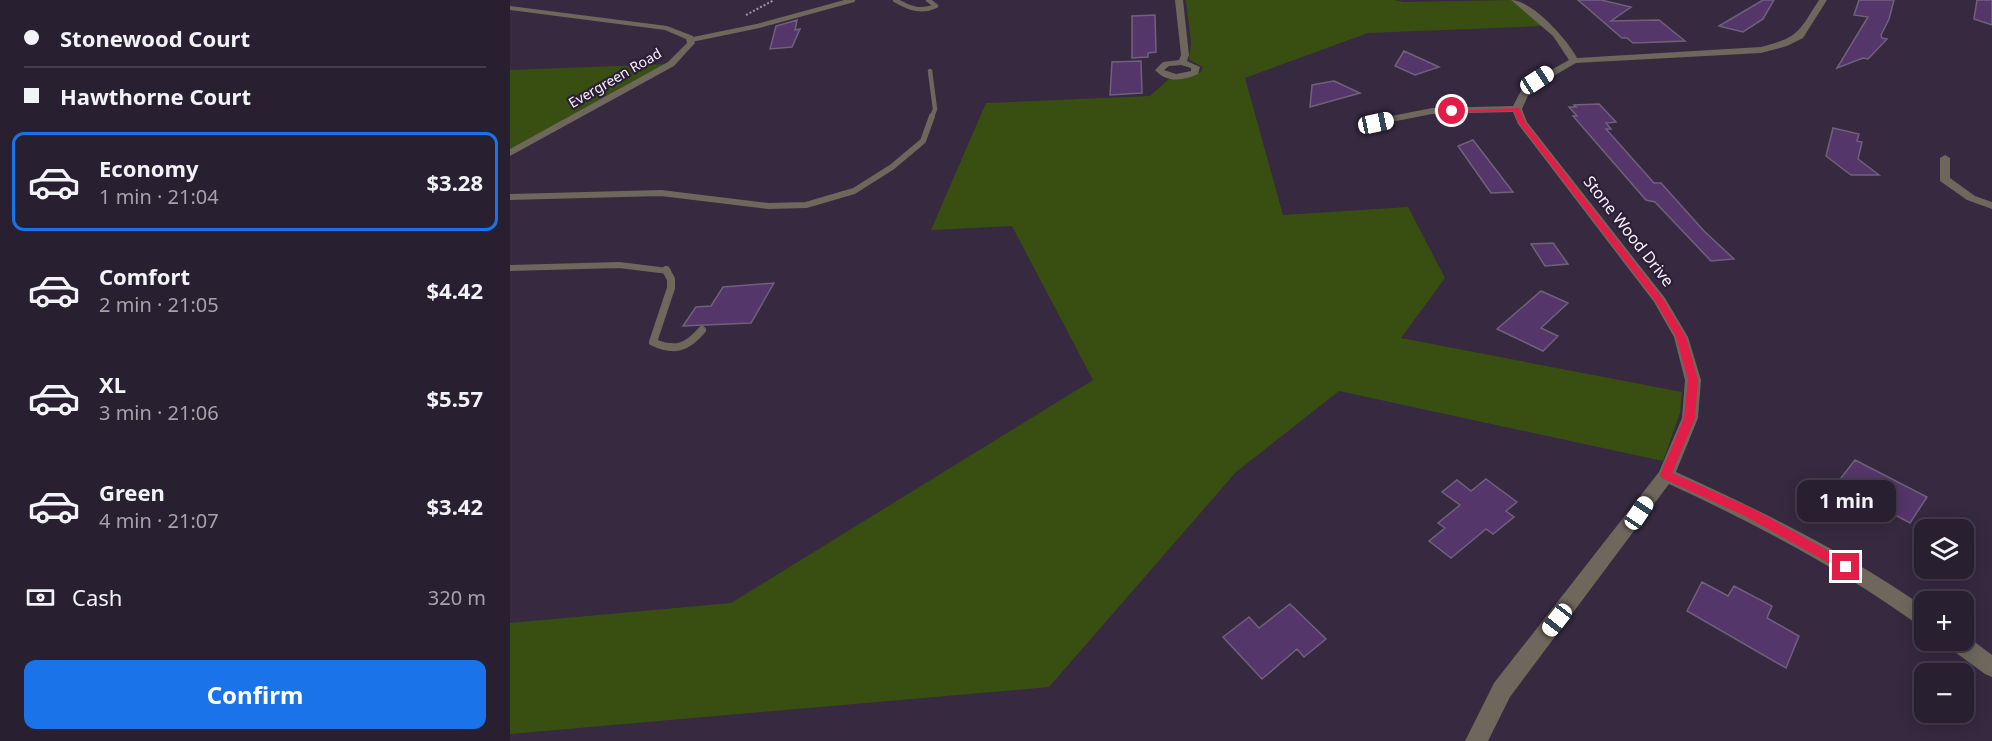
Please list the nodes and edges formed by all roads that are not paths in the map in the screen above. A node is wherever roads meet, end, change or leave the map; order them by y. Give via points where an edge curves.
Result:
1 (853, 0) edge
2 (895, 0) edge
3 (928, 0) edge
4 (1179, 0) edge
5 (1515, 0) edge
6 (1823, 0) edge
7 (510, 8) edge
8 (690, 39) junction
9 (1574, 61) junction
10 (1182, 62) dead end
11 (930, 71) dead end
12 (1517, 109) junction
13 (1376, 123) dead end
14 (510, 153) edge
15 (1945, 158) dead end
16 (510, 197) edge
17 (1992, 206) edge
18 (510, 268) edge
19 (702, 330) dead end
20 (1665, 475) junction
21 (1914, 610) edge
22 (1970, 651) edge
23 (1992, 667) edge
24 (1476, 741) edge

1 - 8 lane via 758,26
2 - 3 lane via 918,11 936,6
4 - 10 street via 1185,55
5 - 9 street via 1555,34
6 - 9 street via 1800,36 1761,50
7 - 8 street, Evergreen Road via 667,28
8 - 14 street, Evergreen Road via 691,43 671,63
9 - 12 street via 1527,87
11 - 16 lane via 935,109 923,141 855,191 806,205 661,193
12 - 13 street via 1432,111
12 - 20 street, Stone Wood Drive via 1522,122 1660,301 1681,337 1693,380 1690,418
15 - 17 street via 1944,179 1971,198
18 - 19 lane via 619,265 668,270 672,279 669,297 653,342 679,348 690,345
20 - 21 street via 1749,512 1885,588
20 - 24 street, Stone Wood Drive via 1502,690
22 - 23 street

